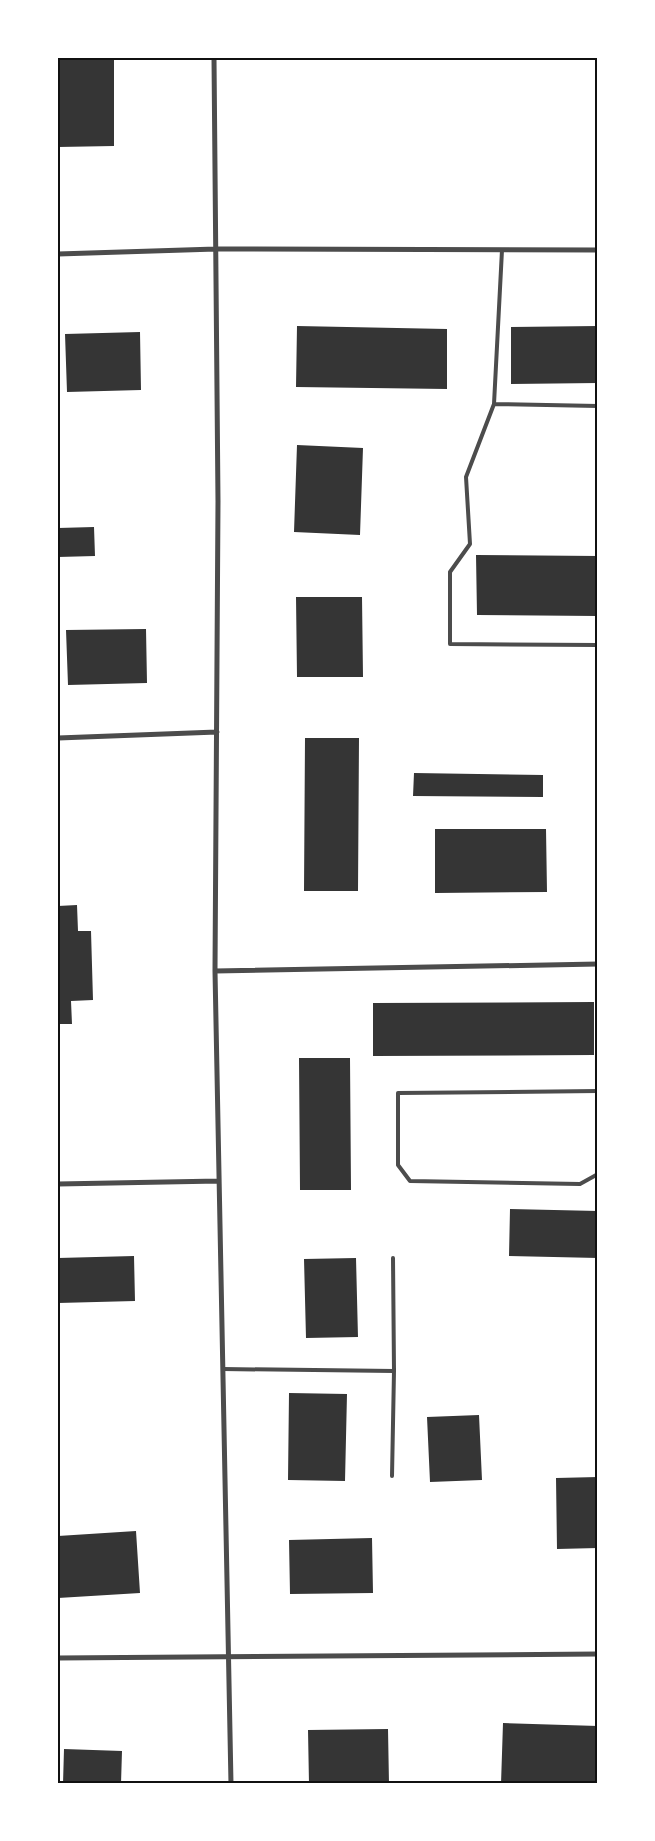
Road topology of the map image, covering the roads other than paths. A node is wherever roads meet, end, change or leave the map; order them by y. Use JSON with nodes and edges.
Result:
{"nodes":[{"id":1,"x":214,"y":58,"type":"edge"},
{"id":2,"x":216,"y":249,"type":"junction"},
{"id":3,"x":502,"y":250,"type":"junction"},
{"id":4,"x":598,"y":250,"type":"edge"},
{"id":5,"x":58,"y":254,"type":"edge"},
{"id":6,"x":494,"y":404,"type":"junction"},
{"id":7,"x":598,"y":406,"type":"edge"},
{"id":8,"x":598,"y":645,"type":"edge"},
{"id":9,"x":217,"y":732,"type":"junction"},
{"id":10,"x":58,"y":738,"type":"edge"},
{"id":11,"x":598,"y":964,"type":"edge"},
{"id":12,"x":214,"y":972,"type":"junction"},
{"id":13,"x":598,"y":1090,"type":"edge"},
{"id":14,"x":598,"y":1174,"type":"edge"},
{"id":15,"x":219,"y":1181,"type":"junction"},
{"id":16,"x":58,"y":1184,"type":"edge"},
{"id":17,"x":393,"y":1258,"type":"dead end"},
{"id":18,"x":223,"y":1369,"type":"junction"},
{"id":19,"x":394,"y":1371,"type":"junction"},
{"id":20,"x":392,"y":1476,"type":"dead end"},
{"id":21,"x":598,"y":1654,"type":"edge"},
{"id":22,"x":229,"y":1656,"type":"junction"},
{"id":23,"x":58,"y":1658,"type":"edge"},
{"id":24,"x":231,"y":1784,"type":"edge"}],
"edges":[{"from":1,"to":2,"type":"street"},
{"from":2,"to":3,"type":"street"},
{"from":2,"to":5,"type":"street"},
{"from":2,"to":9,"type":"street"},
{"from":3,"to":4,"type":"street"},
{"from":3,"to":6,"type":"lane"},
{"from":6,"to":7,"type":"lane"},
{"from":6,"to":8,"type":"lane"},
{"from":9,"to":10,"type":"street"},
{"from":9,"to":12,"type":"street"},
{"from":11,"to":12,"type":"street"},
{"from":12,"to":15,"type":"street"},
{"from":13,"to":14,"type":"lane"},
{"from":15,"to":16,"type":"street"},
{"from":15,"to":18,"type":"street"},
{"from":17,"to":19,"type":"lane"},
{"from":18,"to":19,"type":"lane"},
{"from":18,"to":22,"type":"street"},
{"from":19,"to":20,"type":"lane"},
{"from":21,"to":22,"type":"street"},
{"from":22,"to":23,"type":"street"},
{"from":22,"to":24,"type":"street"}]}
